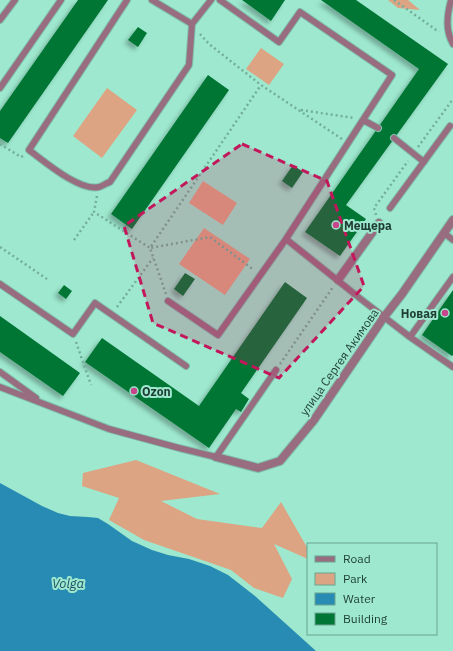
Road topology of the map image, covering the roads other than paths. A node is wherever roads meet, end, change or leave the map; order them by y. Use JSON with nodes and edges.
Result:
{"nodes":[{"id":1,"x":15,"y":0,"type":"edge"},
{"id":2,"x":61,"y":0,"type":"edge"},
{"id":3,"x":127,"y":0,"type":"edge"},
{"id":4,"x":152,"y":0,"type":"edge"},
{"id":5,"x":211,"y":0,"type":"edge"},
{"id":6,"x":220,"y":0,"type":"edge"},
{"id":7,"x":451,"y":0,"type":"edge"},
{"id":8,"x":0,"y":20,"type":"edge"},
{"id":9,"x":192,"y":24,"type":"junction"},
{"id":10,"x":452,"y":43,"type":"edge"},
{"id":11,"x":0,"y":88,"type":"edge"},
{"id":12,"x":364,"y":120,"type":"junction"},
{"id":13,"x":450,"y":126,"type":"dead end"},
{"id":14,"x":378,"y":128,"type":"dead end"},
{"id":15,"x":394,"y":138,"type":"dead end"},
{"id":16,"x":424,"y":162,"type":"junction"},
{"id":17,"x":390,"y":208,"type":"dead end"},
{"id":18,"x":453,"y":220,"type":"edge"},
{"id":19,"x":379,"y":223,"type":"dead end"},
{"id":20,"x":444,"y":233,"type":"junction"},
{"id":21,"x":286,"y":239,"type":"junction"},
{"id":22,"x":453,"y":240,"type":"edge"},
{"id":23,"x":453,"y":277,"type":"edge"},
{"id":24,"x":338,"y":280,"type":"junction"},
{"id":25,"x":0,"y":284,"type":"edge"},
{"id":26,"x":168,"y":301,"type":"road end"},
{"id":27,"x":384,"y":317,"type":"junction"},
{"id":28,"x":410,"y":337,"type":"junction"},
{"id":29,"x":186,"y":366,"type":"dead end"},
{"id":30,"x":453,"y":367,"type":"edge"},
{"id":31,"x":276,"y":370,"type":"road end"},
{"id":32,"x":0,"y":372,"type":"edge"},
{"id":33,"x":0,"y":387,"type":"edge"},
{"id":34,"x":44,"y":404,"type":"junction"},
{"id":35,"x":216,"y":457,"type":"junction"}],
"edges":[{"from":1,"to":8,"type":"lane"},
{"from":2,"to":11,"type":"lane"},
{"from":3,"to":9,"type":"lane"},
{"from":4,"to":9,"type":"lane"},
{"from":5,"to":9,"type":"lane"},
{"from":6,"to":12,"type":"lane"},
{"from":7,"to":10,"type":"lane"},
{"from":12,"to":14,"type":"lane"},
{"from":12,"to":21,"type":"lane"},
{"from":13,"to":16,"type":"lane"},
{"from":15,"to":16,"type":"lane"},
{"from":16,"to":17,"type":"lane"},
{"from":18,"to":20,"type":"street","name":"улица Сергея Акимова"},
{"from":19,"to":24,"type":"street"},
{"from":20,"to":22,"type":"lane"},
{"from":20,"to":27,"type":"street","name":"улица Сергея Акимова"},
{"from":21,"to":24,"type":"lane"},
{"from":21,"to":26,"type":"lane"},
{"from":23,"to":28,"type":"lane"},
{"from":24,"to":27,"type":"lane"},
{"from":25,"to":29,"type":"lane"},
{"from":27,"to":28,"type":"lane"},
{"from":27,"to":35,"type":"street","name":"улица Сергея Акимова"},
{"from":28,"to":30,"type":"lane"},
{"from":31,"to":35,"type":"lane"},
{"from":32,"to":34,"type":"lane"},
{"from":33,"to":34,"type":"lane"},
{"from":34,"to":35,"type":"lane"}]}
